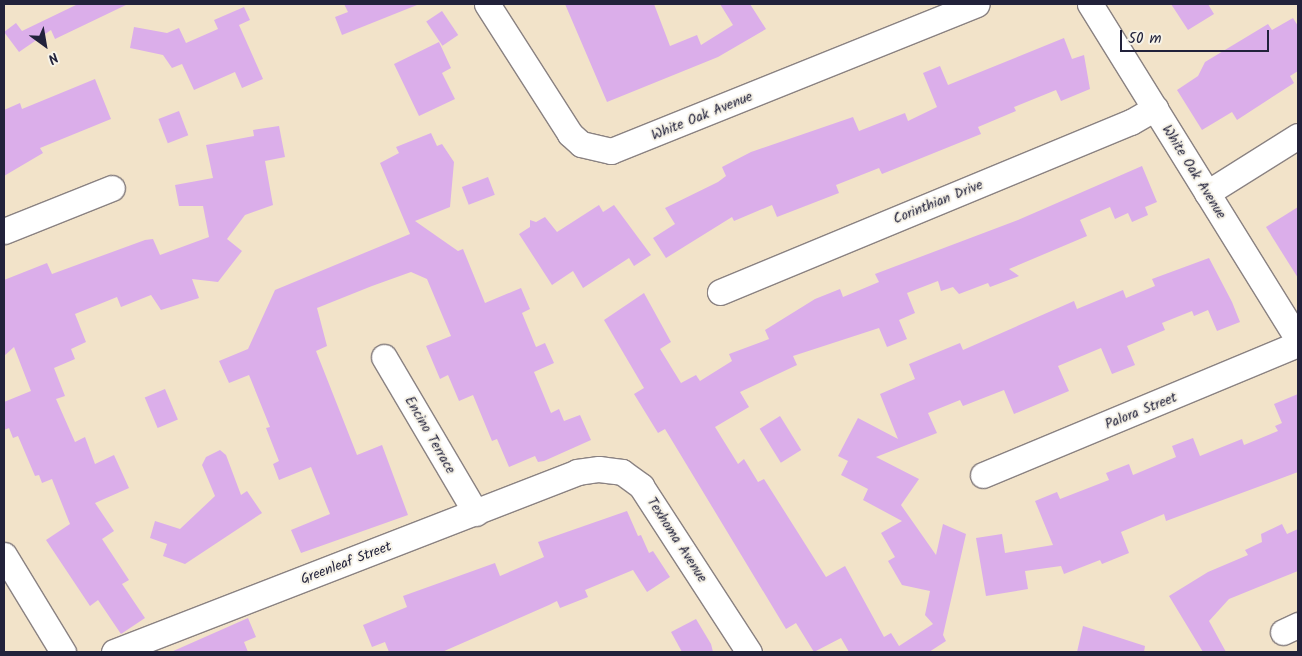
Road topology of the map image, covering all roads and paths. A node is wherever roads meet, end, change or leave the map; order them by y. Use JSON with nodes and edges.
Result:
{"nodes":[{"id":1,"x":488,"y":4,"type":"edge"},
{"id":2,"x":977,"y":4,"type":"edge"},
{"id":3,"x":1090,"y":4,"type":"edge"},
{"id":4,"x":1155,"y":108,"type":"junction"},
{"id":5,"x":1298,"y":136,"type":"edge"},
{"id":6,"x":112,"y":188,"type":"dead end"},
{"id":7,"x":1207,"y":193,"type":"junction"},
{"id":8,"x":4,"y":231,"type":"edge"},
{"id":9,"x":720,"y":292,"type":"dead end"},
{"id":10,"x":1298,"y":342,"type":"edge"},
{"id":11,"x":384,"y":357,"type":"dead end"},
{"id":12,"x":577,"y":472,"type":"joint"},
{"id":13,"x":983,"y":475,"type":"dead end"},
{"id":14,"x":476,"y":514,"type":"junction"},
{"id":15,"x":4,"y":554,"type":"edge"},
{"id":16,"x":63,"y":652,"type":"edge"},
{"id":17,"x":114,"y":652,"type":"edge"},
{"id":18,"x":749,"y":652,"type":"edge"}],
"edges":[{"from":1,"to":2,"type":"street","name":"White Oak Avenue"},
{"from":3,"to":4,"type":"street","name":"White Oak Avenue"},
{"from":4,"to":7,"type":"street","name":"White Oak Avenue"},
{"from":4,"to":9,"type":"street","name":"Corinthian Drive"},
{"from":5,"to":7,"type":"street"},
{"from":6,"to":8,"type":"street"},
{"from":7,"to":10,"type":"street","name":"White Oak Avenue"},
{"from":10,"to":13,"type":"street","name":"Palora Street"},
{"from":11,"to":14,"type":"street","name":"Encino Terrace"},
{"from":12,"to":14,"type":"street","name":"Greenleaf Street"},
{"from":12,"to":18,"type":"street","name":"Texhoma Avenue"},
{"from":14,"to":17,"type":"street","name":"Greenleaf Street"},
{"from":15,"to":16,"type":"street"}]}
